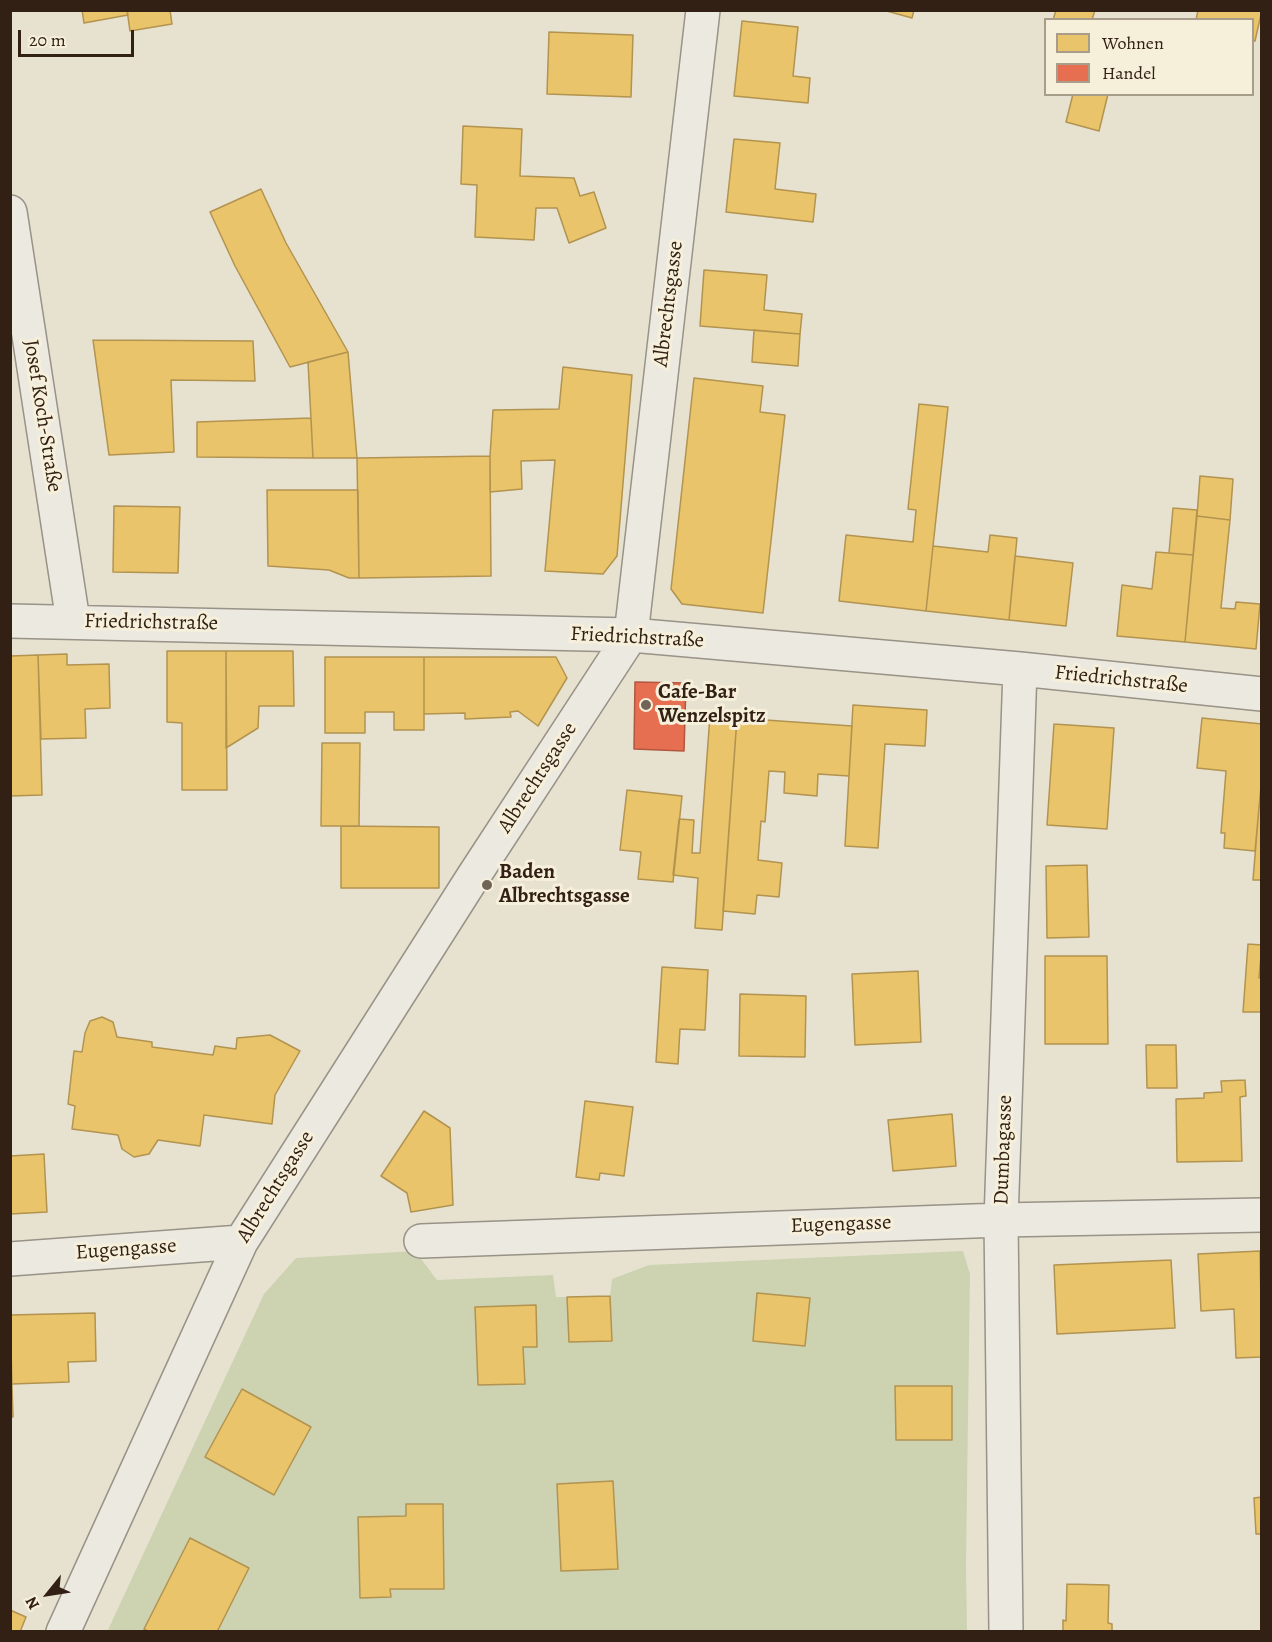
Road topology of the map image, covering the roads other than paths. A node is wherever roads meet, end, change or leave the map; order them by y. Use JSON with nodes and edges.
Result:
{"nodes":[{"id":1,"x":703,"y":10,"type":"edge"},
{"id":2,"x":10,"y":212,"type":"edge"},
{"id":3,"x":10,"y":621,"type":"edge"},
{"id":4,"x":73,"y":621,"type":"junction"},
{"id":5,"x":631,"y":635,"type":"junction"},
{"id":6,"x":1020,"y":669,"type":"junction"},
{"id":7,"x":1262,"y":694,"type":"edge"},
{"id":8,"x":1262,"y":1215,"type":"edge"},
{"id":9,"x":1001,"y":1220,"type":"junction"},
{"id":10,"x":421,"y":1241,"type":"dead end"},
{"id":11,"x":241,"y":1242,"type":"junction"},
{"id":12,"x":10,"y":1259,"type":"edge"},
{"id":13,"x":63,"y":1632,"type":"edge"},
{"id":14,"x":1006,"y":1632,"type":"edge"}],
"edges":[{"from":1,"to":5,"type":"street","name":"Albrechtsgasse"},
{"from":2,"to":4,"type":"street","name":"Josef Koch-Straße"},
{"from":3,"to":4,"type":"street","name":"Friedrichstraße"},
{"from":4,"to":5,"type":"street","name":"Friedrichstraße"},
{"from":5,"to":6,"type":"street","name":"Friedrichstraße"},
{"from":5,"to":11,"type":"street","name":"Albrechtsgasse"},
{"from":6,"to":7,"type":"street","name":"Friedrichstraße"},
{"from":6,"to":9,"type":"street","name":"Dumbagasse"},
{"from":8,"to":9,"type":"street","name":"Eugengasse"},
{"from":9,"to":10,"type":"street","name":"Eugengasse"},
{"from":9,"to":14,"type":"street","name":"Dumbagasse"},
{"from":11,"to":12,"type":"street","name":"Eugengasse"},
{"from":11,"to":13,"type":"street","name":"Albrechtsgasse"}]}
